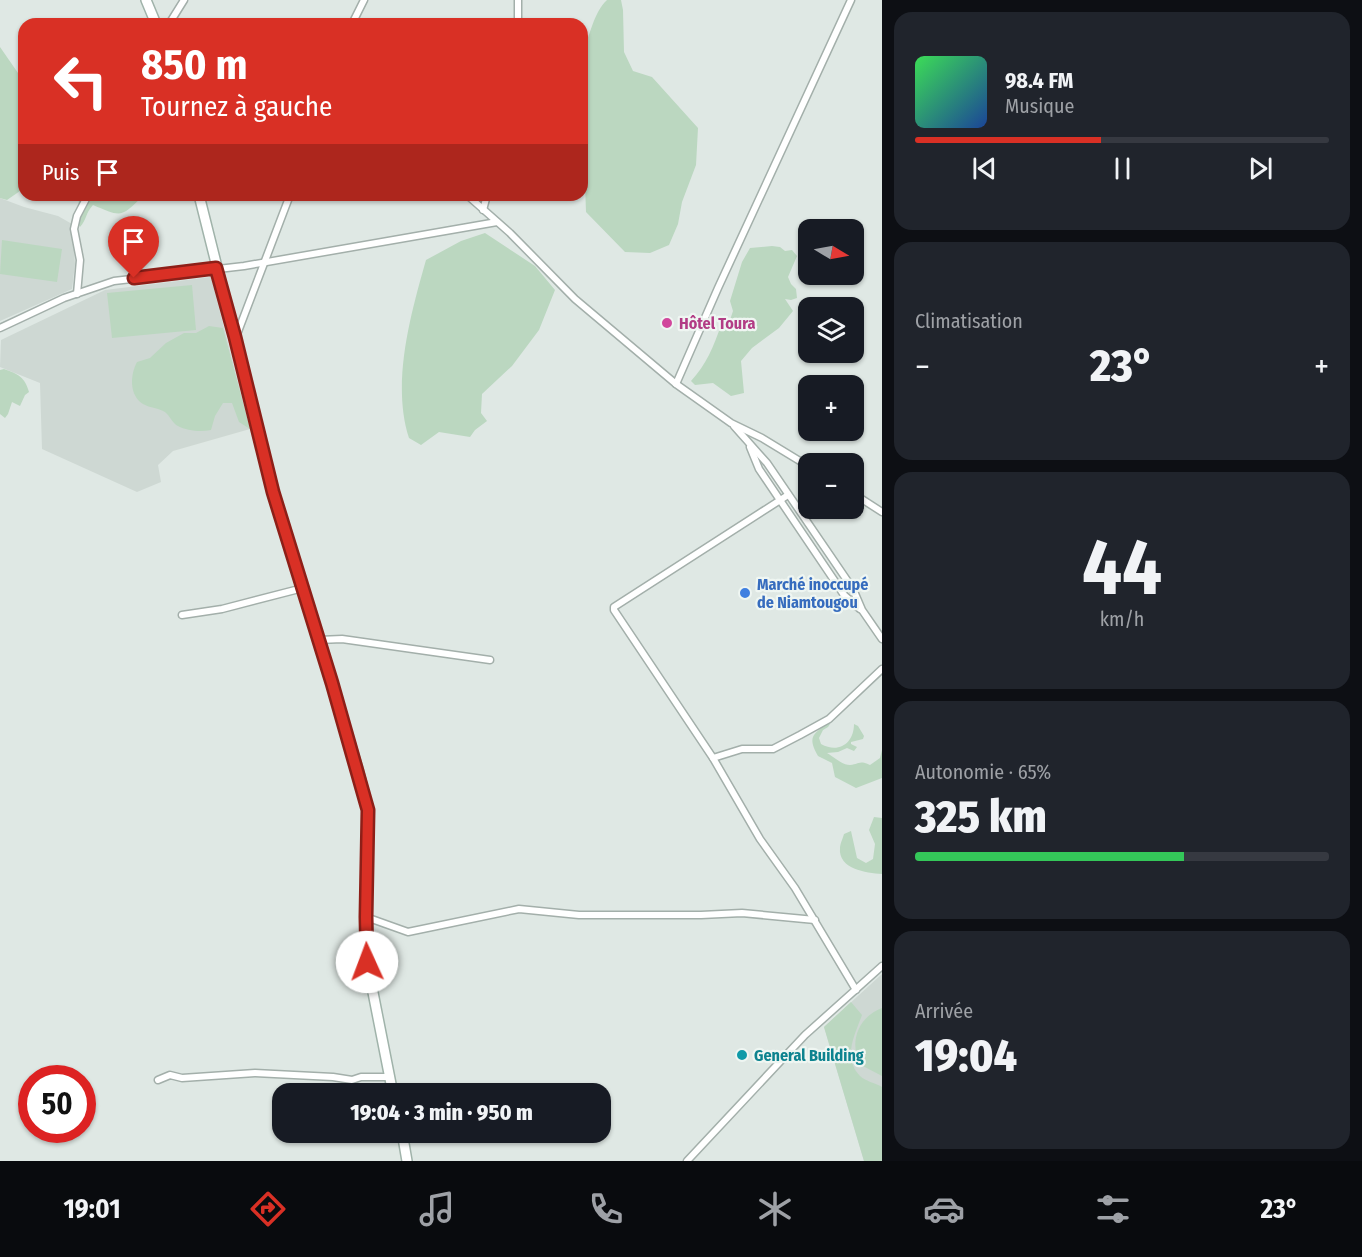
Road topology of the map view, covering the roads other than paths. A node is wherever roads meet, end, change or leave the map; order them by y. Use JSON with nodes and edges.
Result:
{"nodes":[{"id":1,"x":146,"y":0,"type":"edge"},
{"id":2,"x":184,"y":0,"type":"edge"},
{"id":3,"x":364,"y":0,"type":"edge"},
{"id":4,"x":518,"y":0,"type":"edge"},
{"id":5,"x":851,"y":0,"type":"edge"},
{"id":6,"x":154,"y":18,"type":"edge"},
{"id":7,"x":173,"y":18,"type":"edge"},
{"id":8,"x":355,"y":18,"type":"edge"},
{"id":9,"x":518,"y":18,"type":"edge"},
{"id":10,"x":85,"y":201,"type":"edge"},
{"id":11,"x":200,"y":201,"type":"edge"},
{"id":12,"x":288,"y":201,"type":"edge"},
{"id":13,"x":473,"y":201,"type":"edge"},
{"id":14,"x":485,"y":201,"type":"edge"},
{"id":15,"x":483,"y":210,"type":"junction"},
{"id":16,"x":497,"y":222,"type":"junction"},
{"id":17,"x":266,"y":261,"type":"junction"},
{"id":18,"x":216,"y":268,"type":"junction"},
{"id":19,"x":77,"y":294,"type":"junction"},
{"id":20,"x":0,"y":328,"type":"edge"},
{"id":21,"x":235,"y":337,"type":"junction"},
{"id":22,"x":676,"y":384,"type":"junction"},
{"id":23,"x":731,"y":423,"type":"junction"},
{"id":24,"x":748,"y":444,"type":"junction"},
{"id":25,"x":798,"y":460,"type":"edge"},
{"id":26,"x":788,"y":495,"type":"junction"},
{"id":27,"x":780,"y":500,"type":"junction"},
{"id":28,"x":864,"y":500,"type":"edge"},
{"id":29,"x":882,"y":512,"type":"edge"},
{"id":30,"x":820,"y":543,"type":"junction"},
{"id":31,"x":813,"y":548,"type":"junction"},
{"id":32,"x":845,"y":578,"type":"junction"},
{"id":33,"x":836,"y":583,"type":"junction"},
{"id":34,"x":303,"y":588,"type":"junction"},
{"id":35,"x":862,"y":610,"type":"junction"},
{"id":36,"x":182,"y":615,"type":"dead end"},
{"id":37,"x":882,"y":639,"type":"edge"},
{"id":38,"x":319,"y":640,"type":"junction"},
{"id":39,"x":490,"y":660,"type":"dead end"},
{"id":40,"x":882,"y":669,"type":"edge"},
{"id":41,"x":713,"y":758,"type":"junction"},
{"id":42,"x":366,"y":917,"type":"junction"},
{"id":43,"x":815,"y":920,"type":"junction"},
{"id":44,"x":882,"y":966,"type":"edge"},
{"id":45,"x":856,"y":990,"type":"junction"},
{"id":46,"x":390,"y":1077,"type":"junction"},
{"id":47,"x":158,"y":1080,"type":"dead end"},
{"id":48,"x":391,"y":1083,"type":"edge"},
{"id":49,"x":404,"y":1143,"type":"edge"},
{"id":50,"x":407,"y":1161,"type":"edge"},
{"id":51,"x":687,"y":1161,"type":"edge"}],
"edges":[{"from":1,"to":6,"type":"main road"},
{"from":2,"to":7,"type":"street"},
{"from":3,"to":8,"type":"street"},
{"from":4,"to":9,"type":"street"},
{"from":5,"to":22,"type":"street"},
{"from":10,"to":19,"type":"street"},
{"from":11,"to":18,"type":"main road"},
{"from":12,"to":17,"type":"street"},
{"from":13,"to":15,"type":"street"},
{"from":14,"to":15,"type":"street"},
{"from":15,"to":16,"type":"street"},
{"from":16,"to":17,"type":"street"},
{"from":16,"to":22,"type":"street"},
{"from":17,"to":18,"type":"street"},
{"from":17,"to":21,"type":"street"},
{"from":18,"to":19,"type":"street"},
{"from":18,"to":21,"type":"main road"},
{"from":19,"to":20,"type":"street"},
{"from":21,"to":34,"type":"main road"},
{"from":22,"to":23,"type":"street"},
{"from":23,"to":24,"type":"street"},
{"from":23,"to":25,"type":"street"},
{"from":24,"to":26,"type":"street"},
{"from":24,"to":27,"type":"street"},
{"from":26,"to":27,"type":"street"},
{"from":26,"to":30,"type":"street"},
{"from":27,"to":31,"type":"street"},
{"from":27,"to":41,"type":"street"},
{"from":28,"to":29,"type":"street"},
{"from":30,"to":31,"type":"street"},
{"from":30,"to":32,"type":"street"},
{"from":31,"to":33,"type":"street"},
{"from":32,"to":33,"type":"street"},
{"from":32,"to":35,"type":"street"},
{"from":33,"to":35,"type":"street"},
{"from":34,"to":36,"type":"street"},
{"from":34,"to":38,"type":"main road"},
{"from":35,"to":37,"type":"street"},
{"from":38,"to":39,"type":"street"},
{"from":38,"to":42,"type":"main road"},
{"from":40,"to":41,"type":"street"},
{"from":41,"to":43,"type":"street"},
{"from":42,"to":43,"type":"street"},
{"from":42,"to":46,"type":"main road"},
{"from":43,"to":45,"type":"street"},
{"from":44,"to":45,"type":"street"},
{"from":45,"to":51,"type":"street"},
{"from":46,"to":47,"type":"street"},
{"from":46,"to":48,"type":"main road"},
{"from":49,"to":50,"type":"main road"}]}
